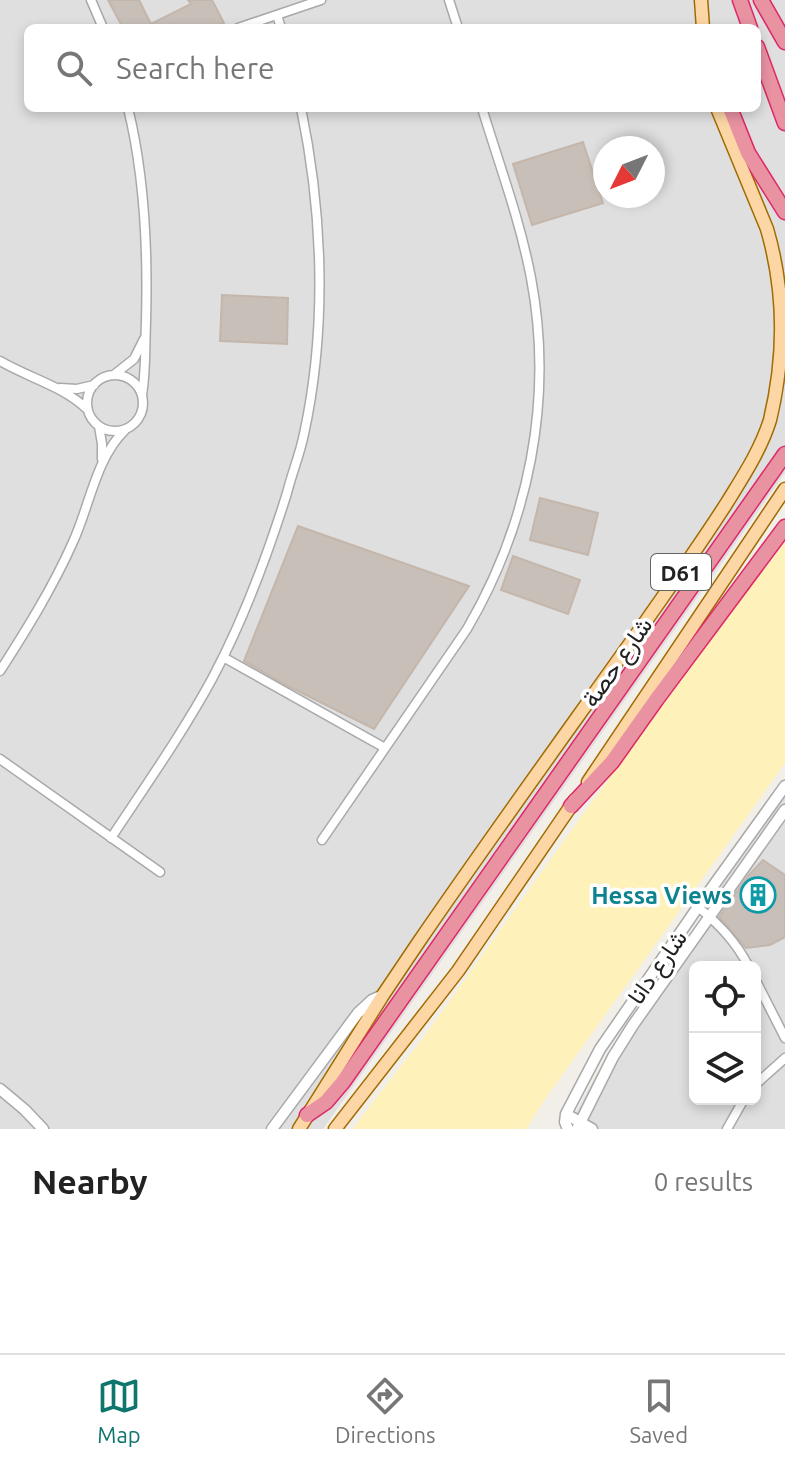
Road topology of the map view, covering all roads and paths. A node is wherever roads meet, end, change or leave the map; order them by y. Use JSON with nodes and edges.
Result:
{"nodes":[{"id":1,"x":91,"y":0,"type":"edge"},
{"id":2,"x":321,"y":0,"type":"edge"},
{"id":3,"x":449,"y":0,"type":"edge"},
{"id":4,"x":701,"y":0,"type":"edge"},
{"id":5,"x":740,"y":0,"type":"edge"},
{"id":6,"x":761,"y":0,"type":"edge"},
{"id":7,"x":277,"y":15,"type":"junction"},
{"id":8,"x":101,"y":24,"type":"edge"},
{"id":9,"x":250,"y":24,"type":"edge"},
{"id":10,"x":280,"y":24,"type":"edge"},
{"id":11,"x":457,"y":24,"type":"edge"},
{"id":12,"x":703,"y":24,"type":"edge"},
{"id":13,"x":749,"y":24,"type":"edge"},
{"id":14,"x":785,"y":42,"type":"edge"},
{"id":15,"x":761,"y":58,"type":"edge"},
{"id":16,"x":129,"y":112,"type":"edge"},
{"id":17,"x":302,"y":112,"type":"edge"},
{"id":18,"x":483,"y":112,"type":"edge"},
{"id":19,"x":719,"y":112,"type":"edge"},
{"id":20,"x":732,"y":112,"type":"edge"},
{"id":21,"x":785,"y":123,"type":"edge"},
{"id":22,"x":785,"y":212,"type":"edge"},
{"id":23,"x":146,"y":327,"type":"junction"},
{"id":24,"x":784,"y":330,"type":"edge"},
{"id":25,"x":0,"y":361,"type":"edge"},
{"id":26,"x":113,"y":375,"type":"junction"},
{"id":27,"x":95,"y":384,"type":"junction"},
{"id":28,"x":52,"y":387,"type":"junction"},
{"id":29,"x":142,"y":395,"type":"junction"},
{"id":30,"x":88,"y":409,"type":"junction"},
{"id":31,"x":99,"y":426,"type":"junction"},
{"id":32,"x":125,"y":430,"type":"junction"},
{"id":33,"x":785,"y":454,"type":"edge"},
{"id":34,"x":101,"y":464,"type":"junction"},
{"id":35,"x":785,"y":489,"type":"edge"},
{"id":36,"x":785,"y":527,"type":"edge"},
{"id":37,"x":223,"y":657,"type":"junction"},
{"id":38,"x":0,"y":671,"type":"edge"},
{"id":39,"x":385,"y":748,"type":"junction"},
{"id":40,"x":0,"y":759,"type":"edge"},
{"id":41,"x":785,"y":786,"type":"edge"},
{"id":42,"x":571,"y":806,"type":"junction"},
{"id":43,"x":785,"y":810,"type":"edge"},
{"id":44,"x":111,"y":838,"type":"junction"},
{"id":45,"x":322,"y":840,"type":"dead end"},
{"id":46,"x":160,"y":872,"type":"dead end"},
{"id":47,"x":698,"y":907,"type":"junction"},
{"id":48,"x":709,"y":916,"type":"junction"},
{"id":49,"x":746,"y":961,"type":"edge"},
{"id":50,"x":761,"y":991,"type":"edge"},
{"id":51,"x":383,"y":995,"type":"junction"},
{"id":52,"x":785,"y":1038,"type":"edge"},
{"id":53,"x":785,"y":1058,"type":"edge"},
{"id":54,"x":761,"y":1080,"type":"edge"},
{"id":55,"x":0,"y":1089,"type":"edge"},
{"id":56,"x":741,"y":1105,"type":"edge"},
{"id":57,"x":566,"y":1114,"type":"junction"},
{"id":58,"x":307,"y":1115,"type":"junction"},
{"id":59,"x":578,"y":1126,"type":"edge"},
{"id":60,"x":43,"y":1129,"type":"edge"},
{"id":61,"x":272,"y":1129,"type":"edge"},
{"id":62,"x":299,"y":1129,"type":"edge"},
{"id":63,"x":335,"y":1129,"type":"edge"},
{"id":64,"x":568,"y":1129,"type":"edge"},
{"id":65,"x":592,"y":1129,"type":"edge"},
{"id":66,"x":727,"y":1129,"type":"edge"}],
"edges":[{"from":1,"to":8,"type":"street"},
{"from":2,"to":7,"type":"street"},
{"from":3,"to":11,"type":"street"},
{"from":4,"to":12,"type":"main road"},
{"from":5,"to":13,"type":"highway"},
{"from":6,"to":14,"type":"highway"},
{"from":7,"to":9,"type":"street"},
{"from":7,"to":10,"type":"street"},
{"from":15,"to":21,"type":"highway"},
{"from":16,"to":23,"type":"street"},
{"from":17,"to":37,"type":"street"},
{"from":18,"to":39,"type":"street"},
{"from":19,"to":24,"type":"main road","name":"شارع حصة","number":"D61"},
{"from":20,"to":22,"type":"highway"},
{"from":23,"to":26,"type":"street"},
{"from":23,"to":29,"type":"street"},
{"from":24,"to":51,"type":"main road","name":"شارع حصة","number":"D61"},
{"from":25,"to":28,"type":"street"},
{"from":26,"to":27,"type":"street"},
{"from":26,"to":29,"type":"street"},
{"from":27,"to":28,"type":"street"},
{"from":27,"to":30,"type":"street"},
{"from":28,"to":30,"type":"street"},
{"from":29,"to":32,"type":"street"},
{"from":30,"to":31,"type":"street"},
{"from":31,"to":32,"type":"street"},
{"from":31,"to":34,"type":"street"},
{"from":32,"to":34,"type":"street"},
{"from":33,"to":58,"type":"highway"},
{"from":34,"to":38,"type":"street"},
{"from":35,"to":42,"type":"main road","name":"شارع حصة","number":"D61"},
{"from":36,"to":42,"type":"highway"},
{"from":37,"to":39,"type":"street"},
{"from":37,"to":44,"type":"street"},
{"from":39,"to":45,"type":"street"},
{"from":40,"to":44,"type":"street"},
{"from":41,"to":47,"type":"street","name":"شارع دانا"},
{"from":42,"to":63,"type":"main road","name":"شارع حصة","number":"D61"},
{"from":43,"to":48,"type":"street","name":"شارع دانا"},
{"from":44,"to":46,"type":"street"},
{"from":47,"to":48,"type":"street"},
{"from":47,"to":57,"type":"street","name":"شارع دانا"},
{"from":48,"to":49,"type":"street"},
{"from":48,"to":59,"type":"street","name":"شارع دانا"},
{"from":50,"to":52,"type":"street"},
{"from":51,"to":58,"type":"main road","name":"شارع حصة","number":"D61"},
{"from":51,"to":61,"type":"street"},
{"from":53,"to":54,"type":"street"},
{"from":55,"to":60,"type":"street"},
{"from":56,"to":66,"type":"street"},
{"from":57,"to":59,"type":"street"},
{"from":57,"to":64,"type":"street"},
{"from":58,"to":62,"type":"main road","name":"شارع حصة","number":"D61"},
{"from":59,"to":65,"type":"street"}]}
